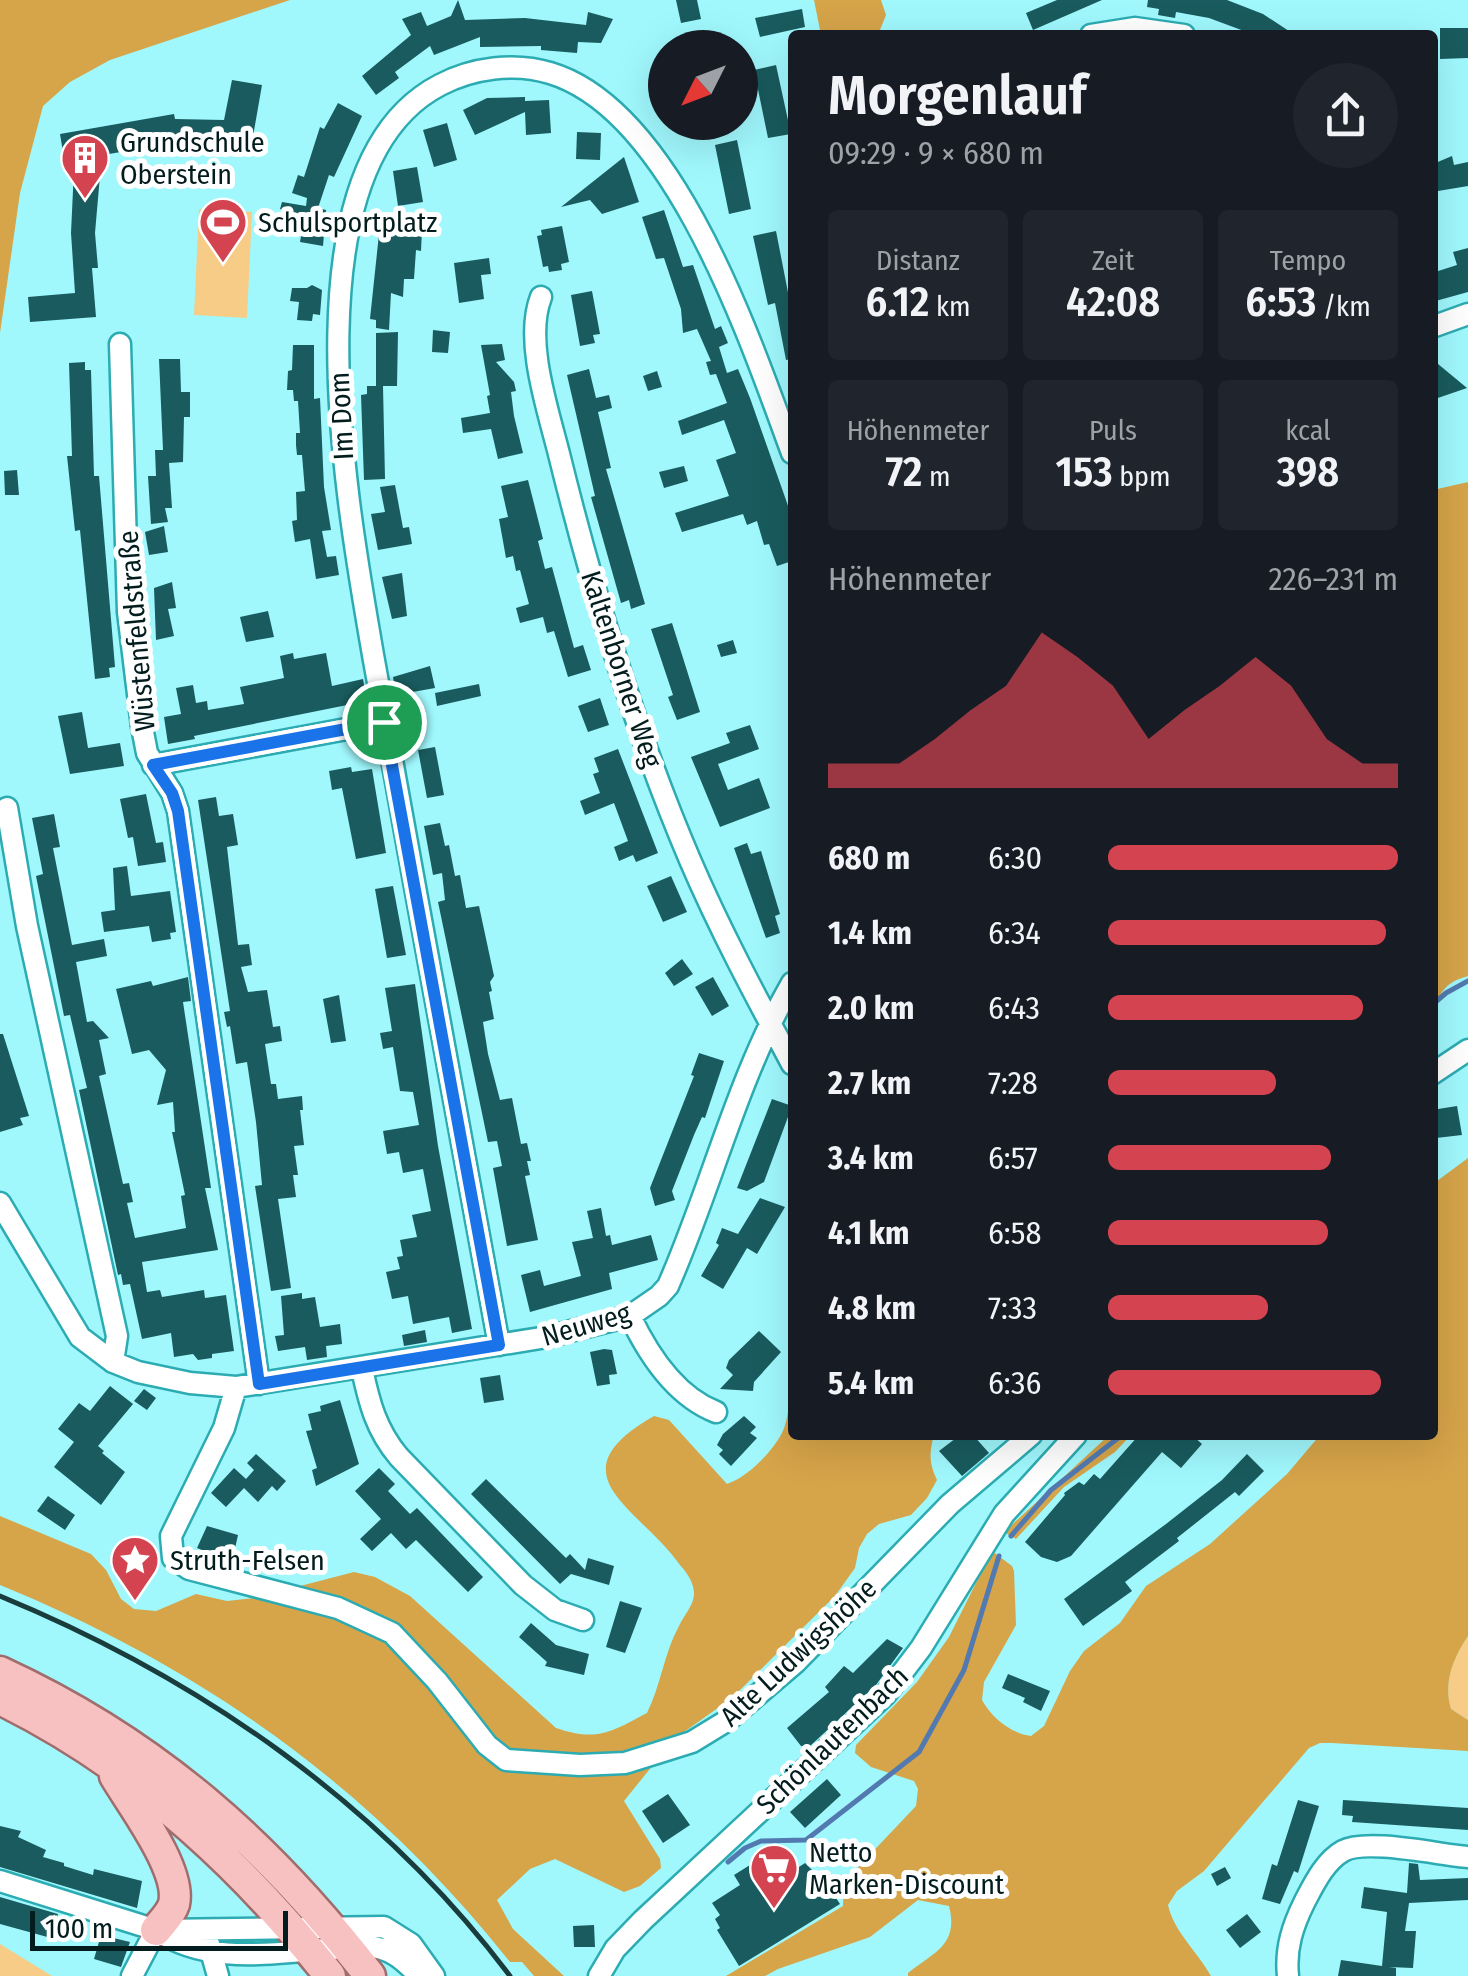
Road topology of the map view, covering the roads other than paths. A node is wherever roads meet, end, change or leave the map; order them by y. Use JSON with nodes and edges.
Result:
{"nodes":[{"id":1,"x":1122,"y":30,"type":"edge"},
{"id":2,"x":1148,"y":30,"type":"edge"},
{"id":3,"x":540,"y":297,"type":"dead end"},
{"id":4,"x":1468,"y":314,"type":"edge"},
{"id":5,"x":1438,"y":324,"type":"edge"},
{"id":6,"x":120,"y":344,"type":"dead end"},
{"id":7,"x":788,"y":443,"type":"edge"},
{"id":8,"x":384,"y":722,"type":"junction"},
{"id":9,"x":153,"y":765,"type":"junction"},
{"id":10,"x":7,"y":808,"type":"dead end"},
{"id":11,"x":788,"y":990,"type":"edge"},
{"id":12,"x":770,"y":1024,"type":"junction"},
{"id":13,"x":1468,"y":1050,"type":"edge"},
{"id":14,"x":788,"y":1057,"type":"edge"},
{"id":15,"x":1438,"y":1070,"type":"edge"},
{"id":16,"x":0,"y":1203,"type":"edge"},
{"id":17,"x":630,"y":1316,"type":"junction"},
{"id":18,"x":499,"y":1345,"type":"junction"},
{"id":19,"x":114,"y":1362,"type":"junction"},
{"id":20,"x":362,"y":1369,"type":"junction"},
{"id":21,"x":259,"y":1384,"type":"junction"},
{"id":22,"x":236,"y":1387,"type":"junction"},
{"id":23,"x":716,"y":1412,"type":"dead end"},
{"id":24,"x":1025,"y":1440,"type":"edge"},
{"id":25,"x":1071,"y":1440,"type":"edge"},
{"id":26,"x":582,"y":1620,"type":"dead end"},
{"id":27,"x":0,"y":1672,"type":"edge"},
{"id":28,"x":0,"y":1699,"type":"edge"},
{"id":29,"x":105,"y":1760,"type":"junction"},
{"id":30,"x":1468,"y":1856,"type":"edge"},
{"id":31,"x":0,"y":1881,"type":"edge"},
{"id":32,"x":156,"y":1930,"type":"junction"},
{"id":33,"x":192,"y":1931,"type":"junction"},
{"id":34,"x":340,"y":1937,"type":"junction"},
{"id":35,"x":300,"y":1939,"type":"junction"},
{"id":36,"x":214,"y":1953,"type":"junction"},
{"id":37,"x":132,"y":1976,"type":"edge"},
{"id":38,"x":218,"y":1976,"type":"edge"},
{"id":39,"x":330,"y":1976,"type":"edge"},
{"id":40,"x":370,"y":1976,"type":"edge"},
{"id":41,"x":419,"y":1976,"type":"edge"},
{"id":42,"x":434,"y":1976,"type":"edge"},
{"id":43,"x":598,"y":1976,"type":"edge"},
{"id":44,"x":1288,"y":1976,"type":"edge"}],
"edges":[{"from":1,"to":2,"type":"street"},
{"from":3,"to":12,"type":"street","name":"Kaltenborner Weg"},
{"from":4,"to":5,"type":"street"},
{"from":6,"to":9,"type":"street","name":"Wüstenfeldstraße"},
{"from":7,"to":8,"type":"street","name":"Im Dom"},
{"from":8,"to":9,"type":"street"},
{"from":8,"to":18,"type":"street","name":"Im Dom"},
{"from":9,"to":21,"type":"street","name":"Wüstenfeldstraße"},
{"from":10,"to":19,"type":"street"},
{"from":11,"to":12,"type":"street","name":"Neuweg"},
{"from":12,"to":14,"type":"street","name":"Kaltenborner Weg"},
{"from":12,"to":17,"type":"street","name":"Neuweg"},
{"from":13,"to":15,"type":"street"},
{"from":16,"to":19,"type":"street"},
{"from":17,"to":18,"type":"street","name":"Neuweg"},
{"from":17,"to":23,"type":"street"},
{"from":18,"to":20,"type":"street","name":"Neuweg"},
{"from":19,"to":22,"type":"street","name":"Neuweg"},
{"from":20,"to":21,"type":"street","name":"Neuweg"},
{"from":20,"to":26,"type":"street"},
{"from":21,"to":22,"type":"street","name":"Neuweg"},
{"from":22,"to":24,"type":"street","name":"Alte Ludwigshöhe"},
{"from":25,"to":43,"type":"street","name":"Schönlautenbach"},
{"from":27,"to":34,"type":"main road"},
{"from":28,"to":29,"type":"main road"},
{"from":29,"to":32,"type":"main road"},
{"from":29,"to":35,"type":"main road"},
{"from":30,"to":44,"type":"street"},
{"from":31,"to":32,"type":"street"},
{"from":32,"to":33,"type":"street"},
{"from":32,"to":36,"type":"street"},
{"from":32,"to":37,"type":"street"},
{"from":33,"to":35,"type":"street"},
{"from":33,"to":36,"type":"street"},
{"from":34,"to":35,"type":"street"},
{"from":34,"to":40,"type":"main road"},
{"from":34,"to":41,"type":"street"},
{"from":34,"to":42,"type":"street"},
{"from":35,"to":36,"type":"street"},
{"from":35,"to":39,"type":"main road"},
{"from":36,"to":38,"type":"street"}]}
